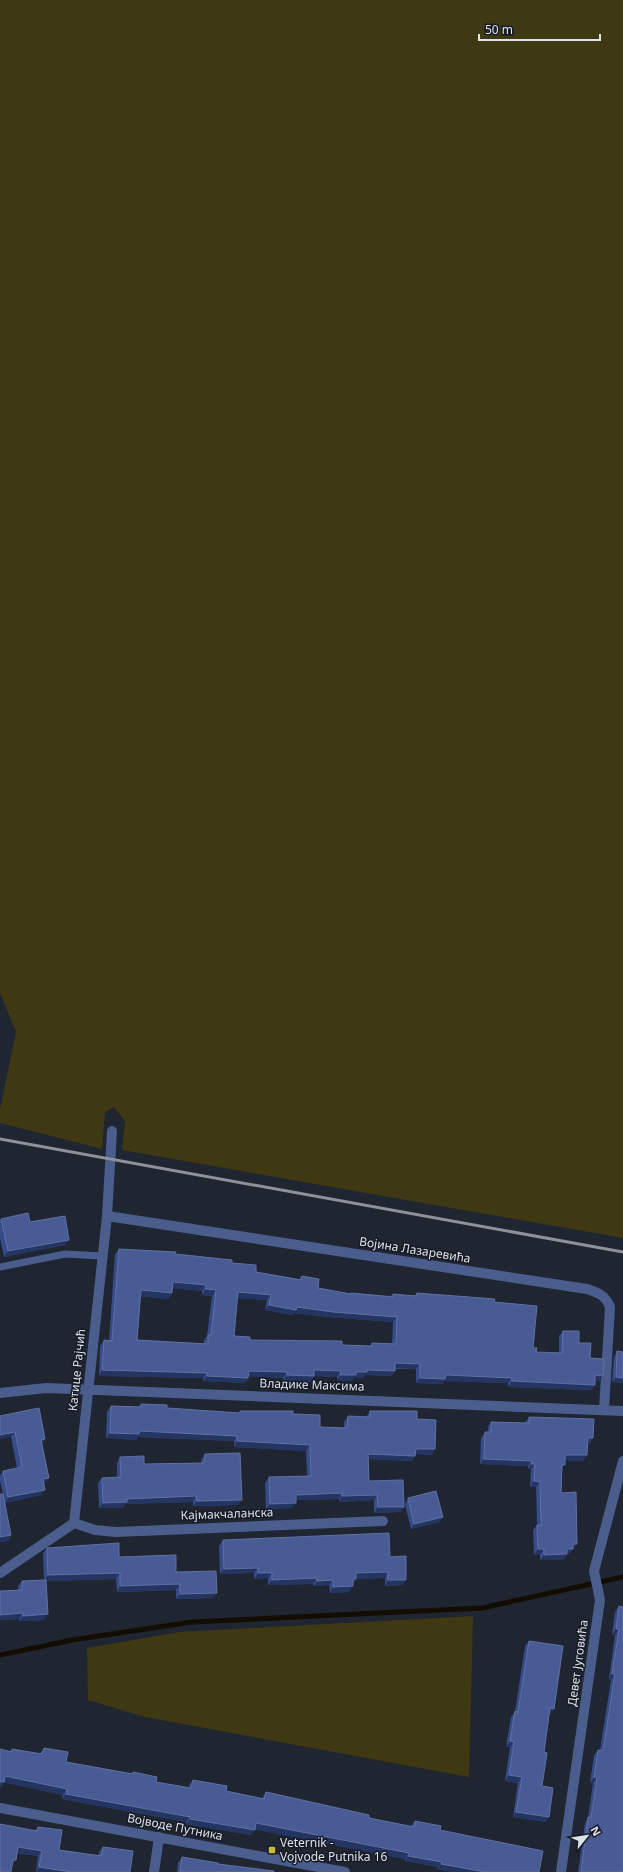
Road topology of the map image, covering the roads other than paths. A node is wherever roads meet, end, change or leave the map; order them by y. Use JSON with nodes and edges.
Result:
{"nodes":[{"id":1,"x":112,"y":1131,"type":"dead end"},
{"id":2,"x":107,"y":1216,"type":"junction"},
{"id":3,"x":103,"y":1256,"type":"junction"},
{"id":4,"x":0,"y":1267,"type":"edge"},
{"id":5,"x":88,"y":1389,"type":"junction"},
{"id":6,"x":0,"y":1393,"type":"edge"},
{"id":7,"x":604,"y":1410,"type":"junction"},
{"id":8,"x":623,"y":1411,"type":"edge"},
{"id":9,"x":623,"y":1461,"type":"edge"},
{"id":10,"x":382,"y":1521,"type":"dead end"},
{"id":11,"x":74,"y":1523,"type":"junction"},
{"id":12,"x":0,"y":1573,"type":"edge"},
{"id":13,"x":0,"y":1808,"type":"edge"},
{"id":14,"x":159,"y":1837,"type":"junction"},
{"id":15,"x":154,"y":1872,"type":"edge"},
{"id":16,"x":345,"y":1872,"type":"edge"},
{"id":17,"x":561,"y":1872,"type":"edge"}],
"edges":[{"from":1,"to":2,"type":"street","name":"Катице Рајчић"},
{"from":2,"to":3,"type":"street","name":"Катице Рајчић"},
{"from":2,"to":7,"type":"street","name":"Војина Лазаревића"},
{"from":3,"to":4,"type":"lane"},
{"from":3,"to":5,"type":"street","name":"Катице Рајчић"},
{"from":5,"to":6,"type":"street","name":"Владике Максима"},
{"from":5,"to":7,"type":"street","name":"Владике Максима"},
{"from":5,"to":11,"type":"street","name":"Катице Рајчић"},
{"from":7,"to":8,"type":"street","name":"Владике Максима"},
{"from":9,"to":17,"type":"street","name":"Девет Југовића"},
{"from":10,"to":11,"type":"street","name":"Кајмакчаланска"},
{"from":11,"to":12,"type":"street"},
{"from":13,"to":14,"type":"street","name":"Војводе Путника"},
{"from":14,"to":15,"type":"street"},
{"from":14,"to":16,"type":"street","name":"Војводе Путника"}]}
